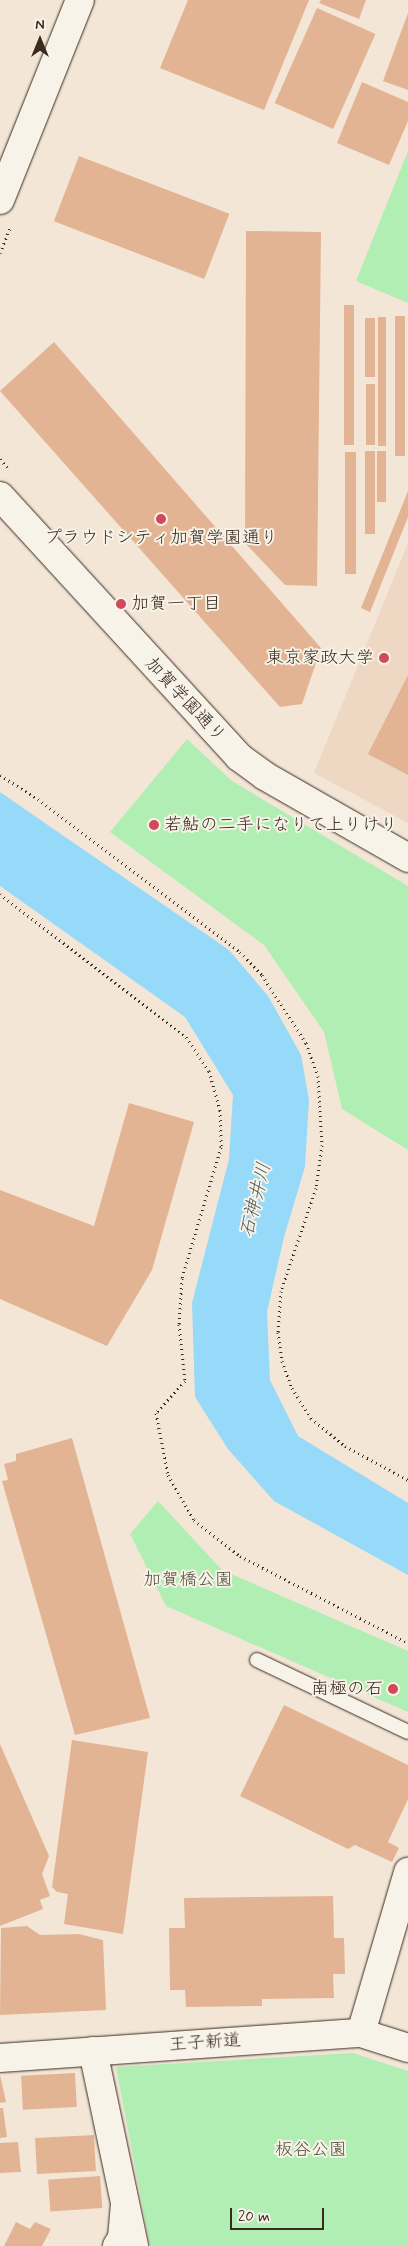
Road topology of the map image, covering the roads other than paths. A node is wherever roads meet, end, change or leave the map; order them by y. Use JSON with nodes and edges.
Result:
{"nodes":[{"id":1,"x":80,"y":0,"type":"edge"},
{"id":2,"x":0,"y":200,"type":"edge"},
{"id":3,"x":0,"y":496,"type":"edge"},
{"id":4,"x":408,"y":858,"type":"edge"},
{"id":5,"x":256,"y":1660,"type":"dead end"},
{"id":6,"x":408,"y":1732,"type":"edge"},
{"id":7,"x":408,"y":1872,"type":"edge"},
{"id":8,"x":362,"y":2032,"type":"junction"},
{"id":9,"x":408,"y":2048,"type":"edge"},
{"id":10,"x":93,"y":2051,"type":"junction"},
{"id":11,"x":0,"y":2058,"type":"edge"},
{"id":12,"x":125,"y":2204,"type":"junction"},
{"id":13,"x":117,"y":2246,"type":"edge"},
{"id":14,"x":134,"y":2246,"type":"edge"}],
"edges":[{"from":1,"to":2,"type":"street"},
{"from":3,"to":4,"type":"street","name":"加賀学園通り"},
{"from":5,"to":6,"type":"lane"},
{"from":7,"to":8,"type":"street"},
{"from":8,"to":9,"type":"street","name":"王子新道"},
{"from":8,"to":10,"type":"street","name":"王子新道"},
{"from":10,"to":11,"type":"street","name":"王子新道"},
{"from":10,"to":12,"type":"street"},
{"from":12,"to":13,"type":"street"},
{"from":12,"to":14,"type":"street"}]}
